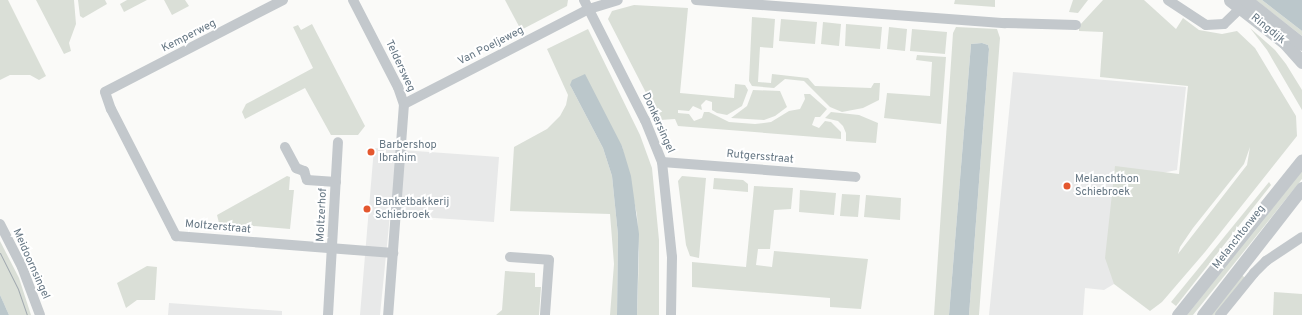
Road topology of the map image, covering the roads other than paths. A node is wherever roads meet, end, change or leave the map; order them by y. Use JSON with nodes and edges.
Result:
{"nodes":[{"id":1,"x":283,"y":0,"type":"edge"},
{"id":2,"x":353,"y":0,"type":"edge"},
{"id":3,"x":618,"y":0,"type":"edge"},
{"id":4,"x":696,"y":0,"type":"edge"},
{"id":5,"x":1168,"y":0,"type":"edge"},
{"id":6,"x":1230,"y":0,"type":"edge"},
{"id":7,"x":1245,"y":3,"type":"edge"},
{"id":8,"x":586,"y":4,"type":"edge"},
{"id":9,"x":1076,"y":25,"type":"dead end"},
{"id":10,"x":1302,"y":44,"type":"edge"},
{"id":11,"x":1302,"y":62,"type":"edge"},
{"id":12,"x":106,"y":92,"type":"joint"},
{"id":13,"x":404,"y":104,"type":"junction"},
{"id":14,"x":338,"y":142,"type":"dead end"},
{"id":15,"x":285,"y":147,"type":"dead end"},
{"id":16,"x":1302,"y":160,"type":"edge"},
{"id":17,"x":662,"y":162,"type":"junction"},
{"id":18,"x":855,"y":177,"type":"dead end"},
{"id":19,"x":336,"y":182,"type":"junction"},
{"id":20,"x":1302,"y":188,"type":"edge"},
{"id":21,"x":0,"y":224,"type":"edge"},
{"id":22,"x":1302,"y":237,"type":"edge"},
{"id":23,"x":332,"y":248,"type":"junction"},
{"id":24,"x":393,"y":253,"type":"junction"},
{"id":25,"x":510,"y":257,"type":"dead end"},
{"id":26,"x":40,"y":315,"type":"edge"},
{"id":27,"x":328,"y":315,"type":"edge"},
{"id":28,"x":388,"y":315,"type":"edge"},
{"id":29,"x":545,"y":315,"type":"edge"},
{"id":30,"x":671,"y":315,"type":"edge"},
{"id":31,"x":1178,"y":315,"type":"edge"},
{"id":32,"x":1203,"y":315,"type":"edge"},
{"id":33,"x":1220,"y":315,"type":"edge"}],
"edges":[{"from":1,"to":12,"type":"street","name":"Kemperweg"},
{"from":2,"to":13,"type":"street","name":"Teldersweg"},
{"from":3,"to":8,"type":"street","name":"Van Poeljeweg"},
{"from":4,"to":9,"type":"street"},
{"from":5,"to":7,"type":"street"},
{"from":6,"to":7,"type":"street","name":"Ringdijk"},
{"from":7,"to":10,"type":"street","name":"Ringdijk"},
{"from":7,"to":11,"type":"street","name":"Ringdijk"},
{"from":8,"to":13,"type":"street","name":"Van Poeljeweg"},
{"from":8,"to":17,"type":"street","name":"Donkersingel"},
{"from":12,"to":23,"type":"street","name":"Moltzerstraat"},
{"from":13,"to":24,"type":"street","name":"Teldersweg"},
{"from":14,"to":19,"type":"street","name":"Moltzerhof"},
{"from":15,"to":19,"type":"street","name":"Moltzerhof"},
{"from":16,"to":31,"type":"street","name":"Melanchtonweg"},
{"from":17,"to":18,"type":"street","name":"Rutgersstraat"},
{"from":17,"to":30,"type":"street","name":"Donkersingel"},
{"from":19,"to":23,"type":"street","name":"Moltzerhof"},
{"from":20,"to":32,"type":"street","name":"Melanchtonweg"},
{"from":21,"to":26,"type":"street","name":"Meidoornsingel"},
{"from":22,"to":33,"type":"street"},
{"from":23,"to":24,"type":"street","name":"Moltzerstraat"},
{"from":23,"to":27,"type":"street","name":"Moltzerhof"},
{"from":24,"to":28,"type":"street","name":"Teldersweg"},
{"from":25,"to":29,"type":"street"}]}
